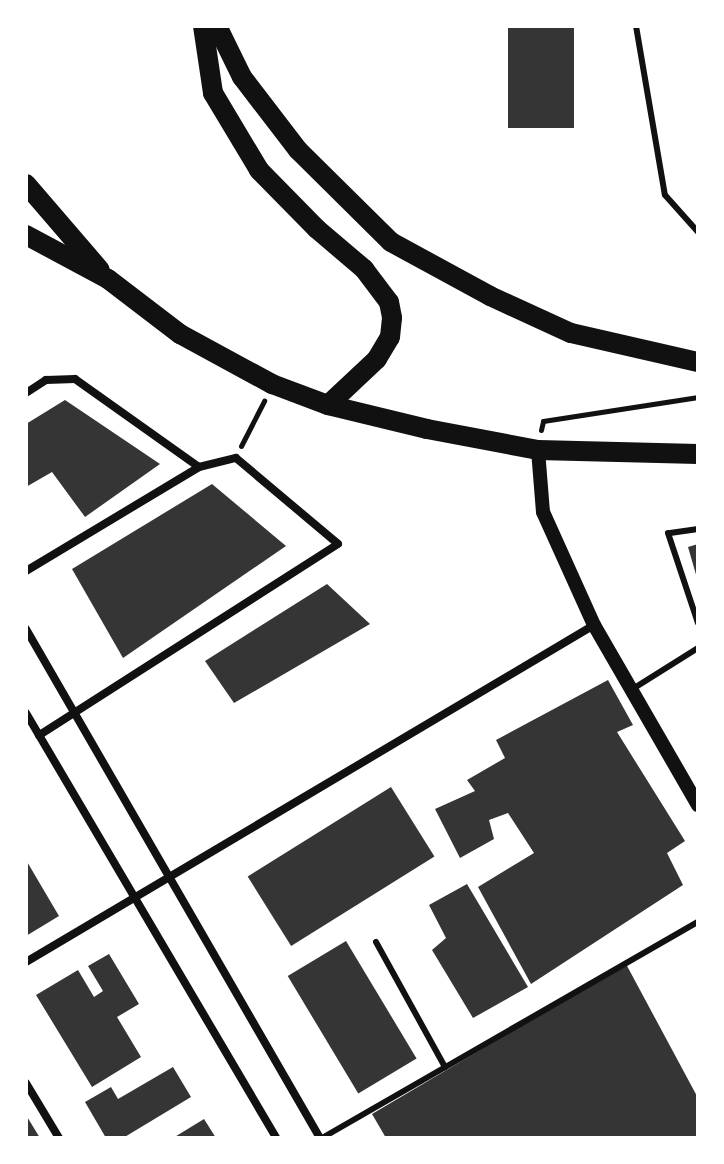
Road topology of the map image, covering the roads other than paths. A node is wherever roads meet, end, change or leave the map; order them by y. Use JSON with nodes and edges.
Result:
{"nodes":[{"id":1,"x":203,"y":26,"type":"edge"},
{"id":2,"x":217,"y":26,"type":"edge"},
{"id":3,"x":636,"y":26,"type":"edge"},
{"id":4,"x":26,"y":184,"type":"edge"},
{"id":5,"x":698,"y":232,"type":"edge"},
{"id":6,"x":26,"y":235,"type":"edge"},
{"id":7,"x":108,"y":279,"type":"junction"},
{"id":8,"x":698,"y":362,"type":"edge"},
{"id":9,"x":26,"y":393,"type":"edge"},
{"id":10,"x":328,"y":405,"type":"junction"},
{"id":11,"x":538,"y":450,"type":"junction"},
{"id":12,"x":698,"y":454,"type":"edge"},
{"id":13,"x":199,"y":467,"type":"junction"},
{"id":14,"x":698,"y":529,"type":"edge"},
{"id":15,"x":26,"y":571,"type":"edge"},
{"id":16,"x":698,"y":623,"type":"edge"},
{"id":17,"x":594,"y":625,"type":"junction"},
{"id":18,"x":26,"y":629,"type":"edge"},
{"id":19,"x":698,"y":648,"type":"edge"},
{"id":20,"x":631,"y":690,"type":"junction"},
{"id":21,"x":74,"y":712,"type":"junction"},
{"id":22,"x":26,"y":713,"type":"edge"},
{"id":23,"x":39,"y":735,"type":"junction"},
{"id":24,"x":692,"y":782,"type":"edge"},
{"id":25,"x":698,"y":805,"type":"edge"},
{"id":26,"x":169,"y":877,"type":"junction"},
{"id":27,"x":134,"y":897,"type":"junction"},
{"id":28,"x":698,"y":922,"type":"edge"},
{"id":29,"x":376,"y":942,"type":"dead end"},
{"id":30,"x":26,"y":962,"type":"edge"},
{"id":31,"x":445,"y":1067,"type":"junction"},
{"id":32,"x":26,"y":1083,"type":"edge"},
{"id":33,"x":59,"y":1138,"type":"edge"},
{"id":34,"x":276,"y":1138,"type":"edge"},
{"id":35,"x":321,"y":1138,"type":"edge"}],
"edges":[{"from":1,"to":10,"type":"main road"},
{"from":2,"to":8,"type":"main road"},
{"from":3,"to":5,"type":"lane"},
{"from":4,"to":7,"type":"main road"},
{"from":6,"to":7,"type":"main road"},
{"from":7,"to":10,"type":"main road"},
{"from":9,"to":13,"type":"street"},
{"from":10,"to":11,"type":"main road"},
{"from":11,"to":12,"type":"main road"},
{"from":11,"to":17,"type":"street"},
{"from":13,"to":15,"type":"street"},
{"from":13,"to":21,"type":"street"},
{"from":14,"to":16,"type":"lane"},
{"from":17,"to":20,"type":"street"},
{"from":17,"to":26,"type":"street"},
{"from":18,"to":21,"type":"street"},
{"from":19,"to":20,"type":"lane"},
{"from":20,"to":24,"type":"street"},
{"from":21,"to":23,"type":"street"},
{"from":21,"to":26,"type":"street"},
{"from":22,"to":23,"type":"street"},
{"from":23,"to":27,"type":"street"},
{"from":24,"to":25,"type":"street"},
{"from":26,"to":27,"type":"street"},
{"from":26,"to":35,"type":"street"},
{"from":27,"to":30,"type":"street"},
{"from":27,"to":34,"type":"street"},
{"from":28,"to":31,"type":"lane"},
{"from":29,"to":31,"type":"lane"},
{"from":31,"to":35,"type":"lane"},
{"from":32,"to":33,"type":"street"}]}
